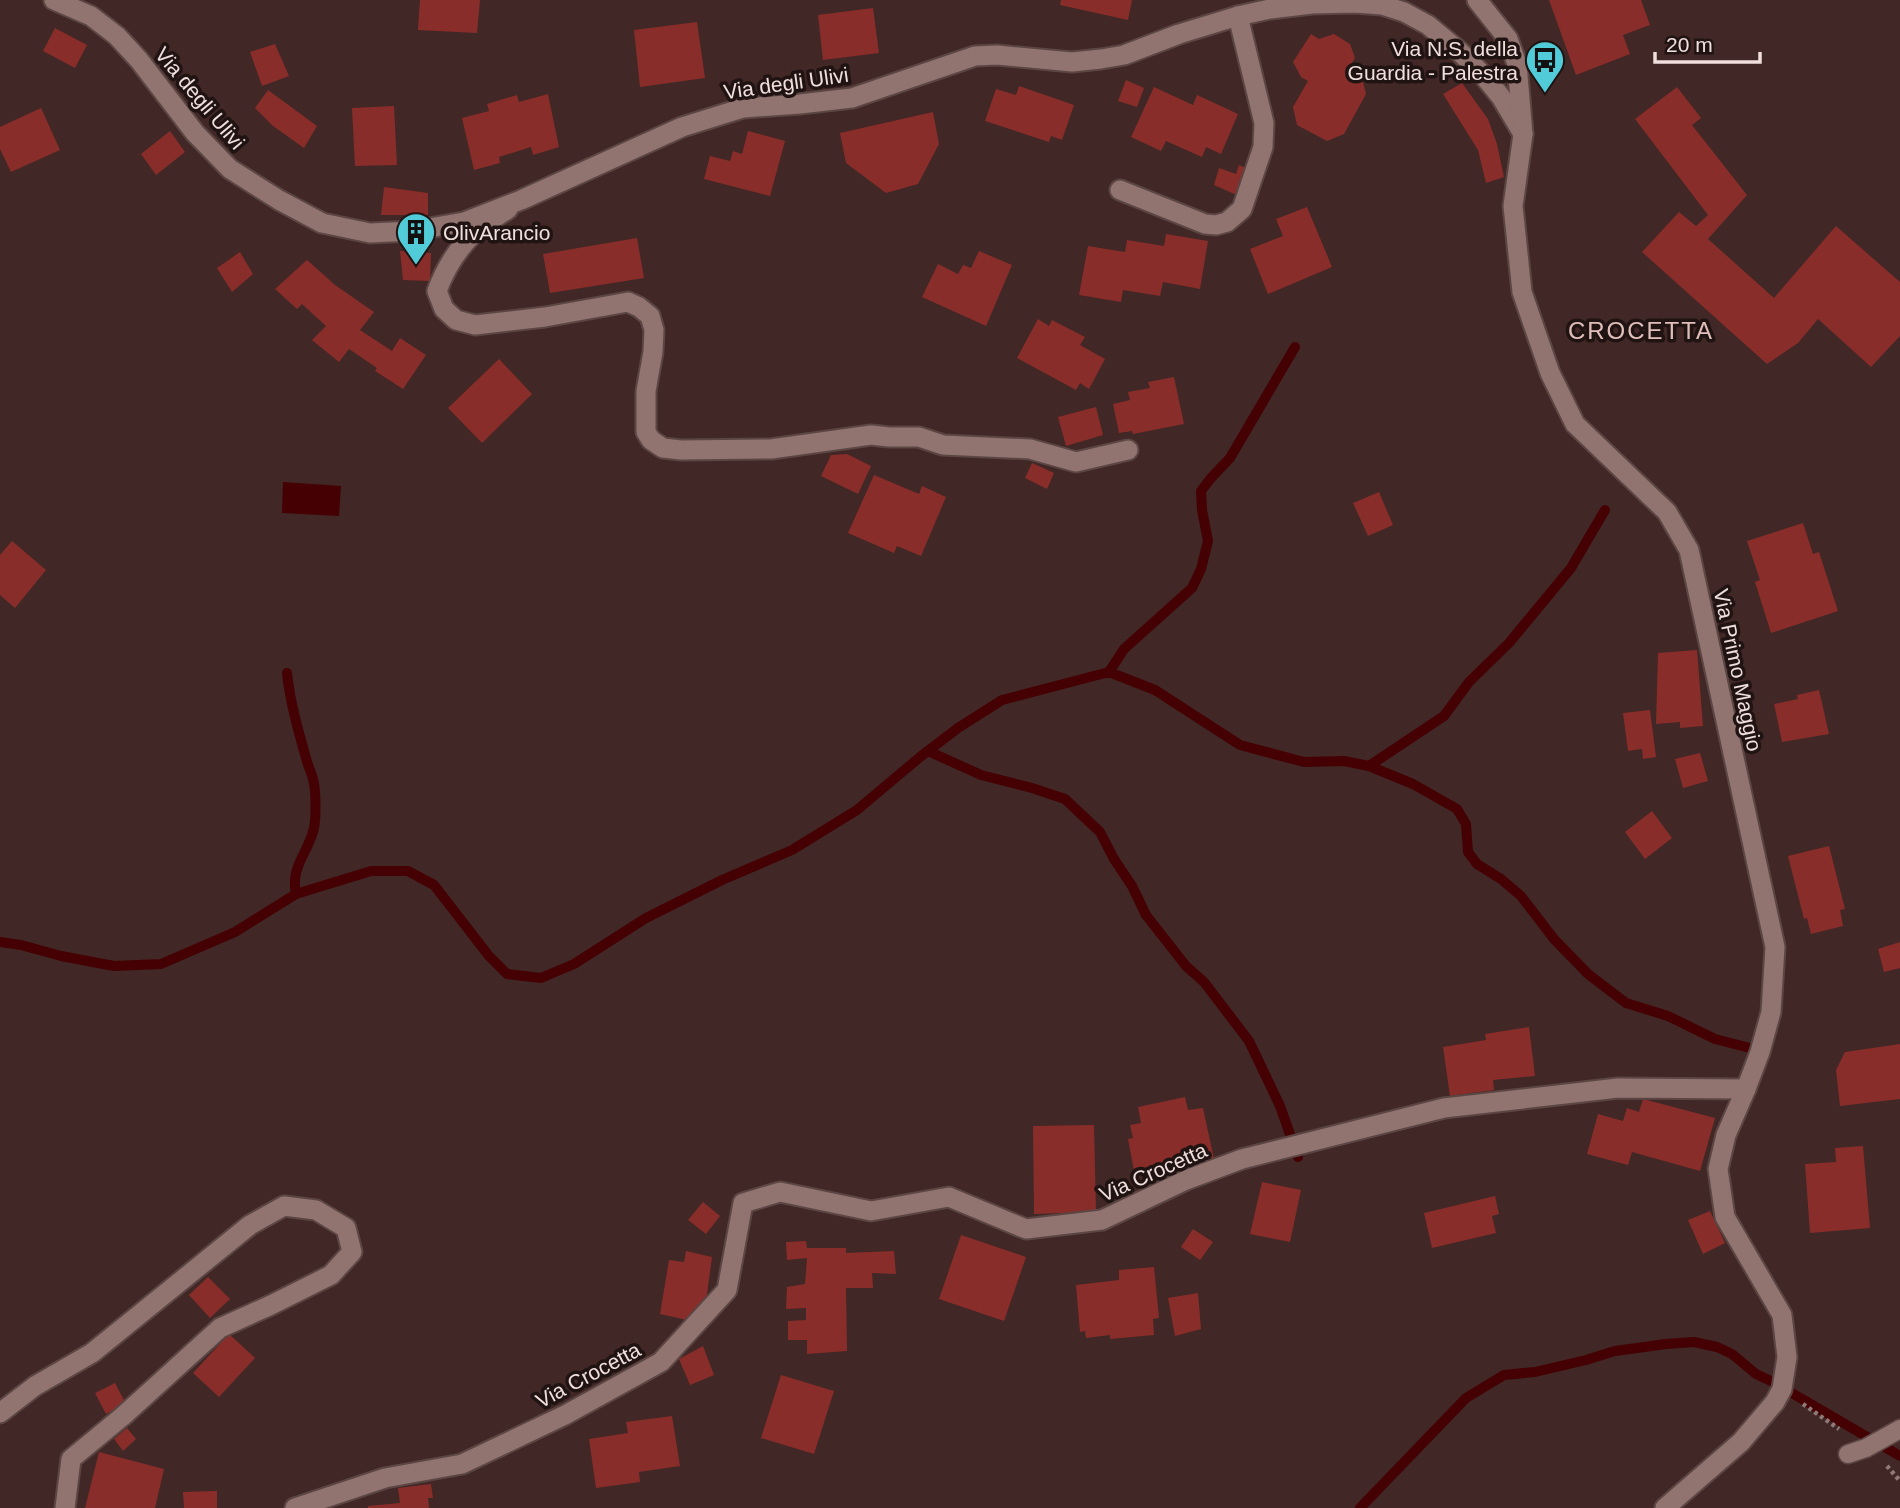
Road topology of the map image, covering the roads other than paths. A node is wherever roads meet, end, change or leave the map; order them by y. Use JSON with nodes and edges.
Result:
{"nodes":[{"id":1,"x":54,"y":0,"type":"edge"},
{"id":2,"x":1477,"y":0,"type":"edge"},
{"id":3,"x":1238,"y":16,"type":"junction"},
{"id":4,"x":1523,"y":134,"type":"junction"},
{"id":5,"x":1120,"y":190,"type":"dead end"},
{"id":6,"x":521,"y":200,"type":"junction"},
{"id":7,"x":1128,"y":450,"type":"dead end"},
{"id":8,"x":1746,"y":1089,"type":"junction"},
{"id":9,"x":0,"y":1413,"type":"edge"},
{"id":10,"x":1900,"y":1429,"type":"edge"},
{"id":11,"x":1847,"y":1454,"type":"dead end"},
{"id":12,"x":65,"y":1508,"type":"edge"},
{"id":13,"x":295,"y":1508,"type":"edge"},
{"id":14,"x":1665,"y":1508,"type":"edge"}],
"edges":[{"from":1,"to":6,"type":"street","name":"Via degli Ulivi"},
{"from":2,"to":4,"type":"street","name":"Via Primo Maggio"},
{"from":3,"to":4,"type":"street","name":"Via degli Ulivi"},
{"from":3,"to":5,"type":"street"},
{"from":3,"to":6,"type":"street","name":"Via degli Ulivi"},
{"from":4,"to":8,"type":"street","name":"Via Primo Maggio"},
{"from":6,"to":7,"type":"street"},
{"from":8,"to":13,"type":"street","name":"Via Crocetta"},
{"from":8,"to":14,"type":"street","name":"Via Primo Maggio"},
{"from":9,"to":12,"type":"street"},
{"from":10,"to":11,"type":"lane"}]}
